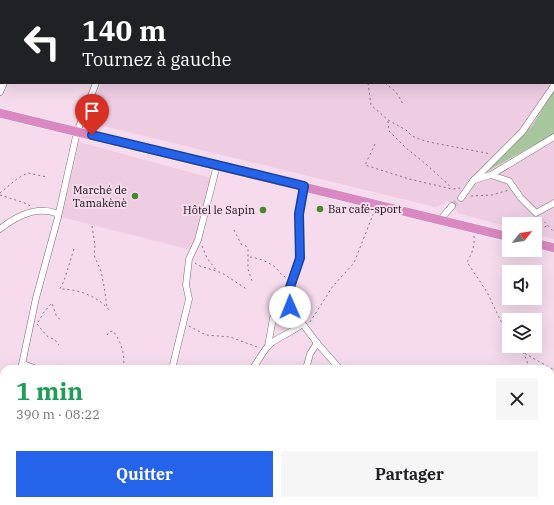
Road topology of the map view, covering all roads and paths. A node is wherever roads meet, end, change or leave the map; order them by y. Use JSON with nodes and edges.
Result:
{"nodes":[{"id":1,"x":96,"y":84,"type":"edge"},
{"id":2,"x":368,"y":84,"type":"edge"},
{"id":3,"x":386,"y":84,"type":"edge"},
{"id":4,"x":554,"y":84,"type":"edge"},
{"id":5,"x":403,"y":104,"type":"dead end"},
{"id":6,"x":0,"y":113,"type":"edge"},
{"id":7,"x":388,"y":120,"type":"junction"},
{"id":8,"x":77,"y":132,"type":"junction"},
{"id":9,"x":554,"y":138,"type":"edge"},
{"id":10,"x":375,"y":144,"type":"dead end"},
{"id":11,"x":502,"y":152,"type":"junction"},
{"id":12,"x":217,"y":165,"type":"junction"},
{"id":13,"x":491,"y":175,"type":"junction"},
{"id":14,"x":47,"y":177,"type":"dead end"},
{"id":15,"x":473,"y":181,"type":"junction"},
{"id":16,"x":304,"y":186,"type":"junction"},
{"id":17,"x":468,"y":187,"type":"junction"},
{"id":18,"x":452,"y":189,"type":"junction"},
{"id":19,"x":515,"y":189,"type":"junction"},
{"id":20,"x":0,"y":193,"type":"edge"},
{"id":21,"x":0,"y":196,"type":"edge"},
{"id":22,"x":462,"y":197,"type":"joint"},
{"id":23,"x":554,"y":203,"type":"edge"},
{"id":24,"x":378,"y":204,"type":"junction"},
{"id":25,"x":452,"y":206,"type":"tunnel mouth"},
{"id":26,"x":40,"y":211,"type":"junction"},
{"id":27,"x":536,"y":213,"type":"junction"},
{"id":28,"x":58,"y":217,"type":"junction"},
{"id":29,"x":440,"y":220,"type":"junction"},
{"id":30,"x":548,"y":225,"type":"junction"},
{"id":31,"x":92,"y":226,"type":"dead end"},
{"id":32,"x":542,"y":227,"type":"edge"},
{"id":33,"x":473,"y":228,"type":"junction"},
{"id":34,"x":0,"y":229,"type":"edge"},
{"id":35,"x":234,"y":230,"type":"dead end"},
{"id":36,"x":554,"y":232,"type":"edge"},
{"id":37,"x":502,"y":235,"type":"edge"},
{"id":38,"x":198,"y":240,"type":"junction"},
{"id":39,"x":542,"y":245,"type":"edge"},
{"id":40,"x":554,"y":248,"type":"edge"},
{"id":41,"x":74,"y":249,"type":"dead end"},
{"id":42,"x":249,"y":256,"type":"junction"},
{"id":43,"x":190,"y":259,"type":"junction"},
{"id":44,"x":216,"y":271,"type":"junction"},
{"id":45,"x":292,"y":279,"type":"junction"},
{"id":46,"x":252,"y":282,"type":"dead end"},
{"id":47,"x":248,"y":290,"type":"dead end"},
{"id":48,"x":287,"y":296,"type":"junction"},
{"id":49,"x":107,"y":307,"type":"junction"},
{"id":50,"x":110,"y":311,"type":"dead end"},
{"id":51,"x":61,"y":321,"type":"dead end"},
{"id":52,"x":34,"y":322,"type":"junction"},
{"id":53,"x":502,"y":323,"type":"edge"},
{"id":54,"x":183,"y":324,"type":"junction"},
{"id":55,"x":304,"y":326,"type":"junction"},
{"id":56,"x":107,"y":335,"type":"dead end"},
{"id":57,"x":317,"y":343,"type":"junction"},
{"id":58,"x":59,"y":346,"type":"dead end"},
{"id":59,"x":267,"y":348,"type":"junction"},
{"id":60,"x":523,"y":353,"type":"edge"},
{"id":61,"x":525,"y":353,"type":"edge"},
{"id":62,"x":22,"y":365,"type":"edge"},
{"id":63,"x":124,"y":365,"type":"edge"},
{"id":64,"x":173,"y":365,"type":"edge"},
{"id":65,"x":255,"y":365,"type":"edge"},
{"id":66,"x":307,"y":365,"type":"edge"},
{"id":67,"x":336,"y":365,"type":"edge"},
{"id":68,"x":528,"y":365,"type":"edge"},
{"id":69,"x":545,"y":365,"type":"edge"}],
"edges":[{"from":1,"to":8,"type":"street"},
{"from":2,"to":7,"type":"path"},
{"from":3,"to":5,"type":"path"},
{"from":4,"to":11,"type":"street"},
{"from":6,"to":8,"type":"highway"},
{"from":7,"to":11,"type":"path"},
{"from":7,"to":18,"type":"path"},
{"from":8,"to":12,"type":"highway"},
{"from":8,"to":28,"type":"street"},
{"from":9,"to":13,"type":"street"},
{"from":10,"to":18,"type":"path"},
{"from":11,"to":15,"type":"street"},
{"from":12,"to":16,"type":"highway"},
{"from":12,"to":38,"type":"street"},
{"from":13,"to":15,"type":"street"},
{"from":13,"to":19,"type":"street"},
{"from":14,"to":20,"type":"path"},
{"from":15,"to":17,"type":"street"},
{"from":16,"to":24,"type":"highway"},
{"from":16,"to":45,"type":"street"},
{"from":17,"to":18,"type":"path"},
{"from":17,"to":22,"type":"street"},
{"from":19,"to":22,"type":"path"},
{"from":19,"to":27,"type":"street"},
{"from":21,"to":26,"type":"path"},
{"from":23,"to":27,"type":"street"},
{"from":24,"to":29,"type":"highway"},
{"from":24,"to":55,"type":"path"},
{"from":25,"to":29,"type":"street"},
{"from":26,"to":28,"type":"street"},
{"from":26,"to":34,"type":"street"},
{"from":27,"to":30,"type":"path"},
{"from":28,"to":52,"type":"street"},
{"from":29,"to":33,"type":"highway"},
{"from":30,"to":32,"type":"path"},
{"from":30,"to":36,"type":"path"},
{"from":31,"to":49,"type":"path"},
{"from":33,"to":37,"type":"highway"},
{"from":33,"to":53,"type":"path"},
{"from":35,"to":42,"type":"path"},
{"from":38,"to":43,"type":"street"},
{"from":38,"to":44,"type":"path"},
{"from":39,"to":40,"type":"highway"},
{"from":41,"to":49,"type":"path"},
{"from":42,"to":45,"type":"path"},
{"from":42,"to":46,"type":"path"},
{"from":43,"to":44,"type":"path"},
{"from":43,"to":54,"type":"street"},
{"from":44,"to":47,"type":"path"},
{"from":45,"to":48,"type":"street"},
{"from":48,"to":55,"type":"street"},
{"from":48,"to":59,"type":"street"},
{"from":49,"to":50,"type":"path"},
{"from":51,"to":52,"type":"path"},
{"from":52,"to":58,"type":"path"},
{"from":52,"to":62,"type":"street"},
{"from":54,"to":59,"type":"path"},
{"from":54,"to":64,"type":"street"},
{"from":55,"to":57,"type":"street"},
{"from":55,"to":59,"type":"street"},
{"from":56,"to":63,"type":"path"},
{"from":57,"to":66,"type":"street"},
{"from":57,"to":67,"type":"street"},
{"from":59,"to":65,"type":"street"},
{"from":60,"to":68,"type":"path"},
{"from":61,"to":69,"type":"path"}]}
